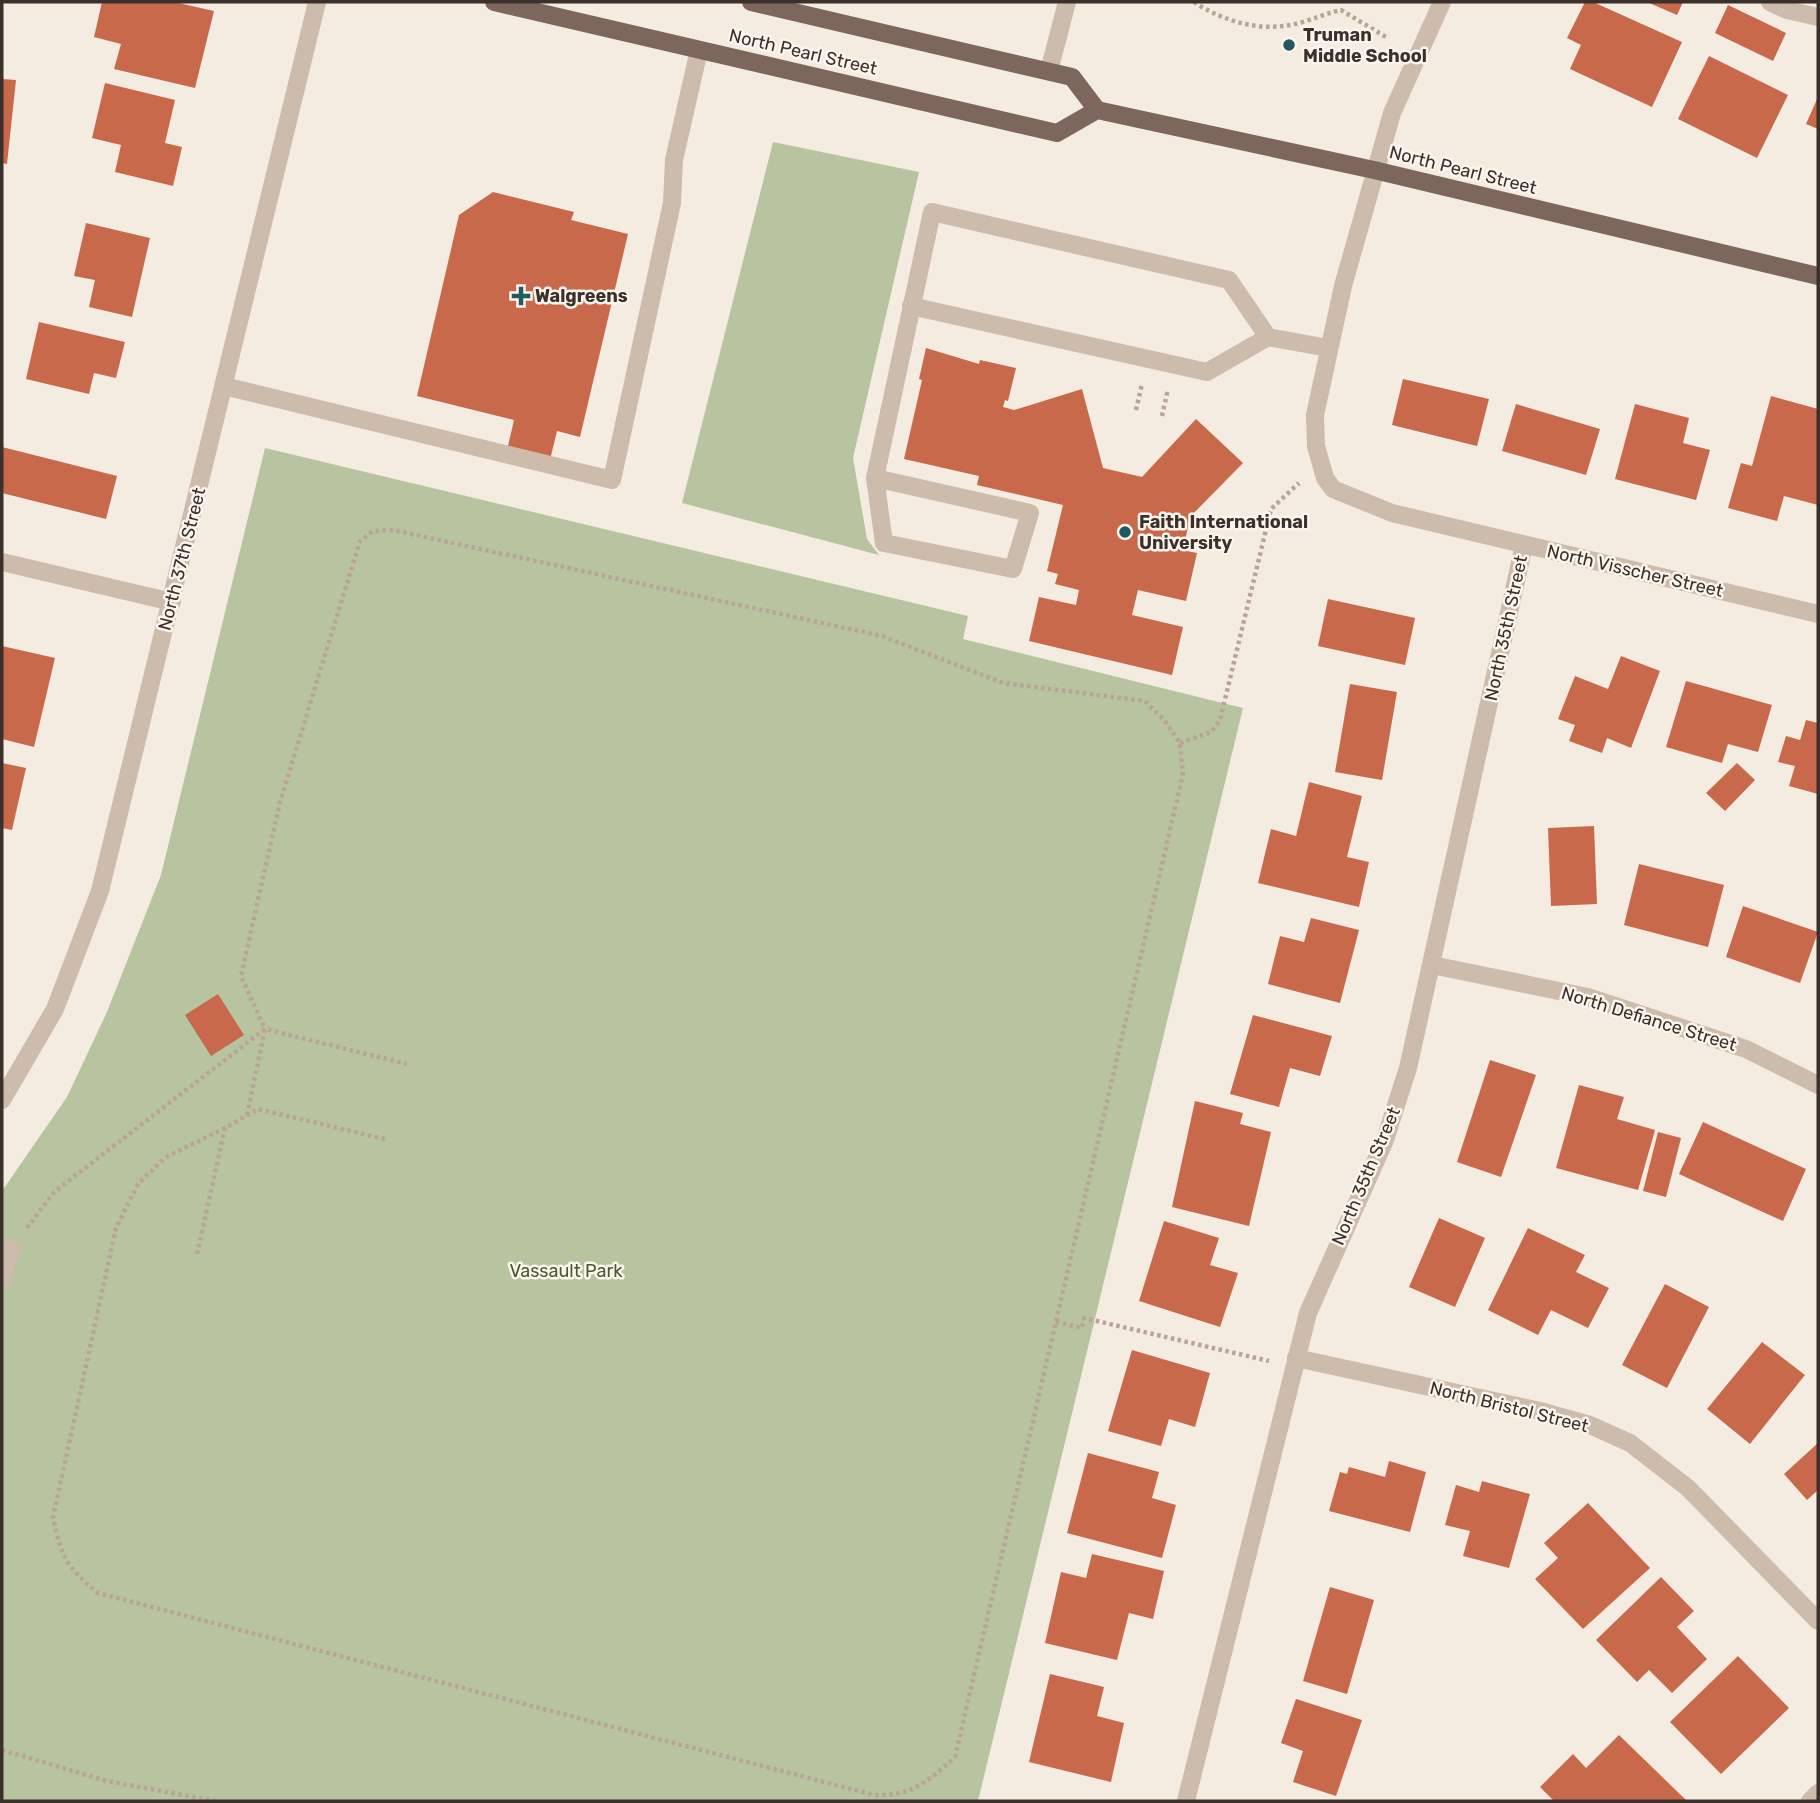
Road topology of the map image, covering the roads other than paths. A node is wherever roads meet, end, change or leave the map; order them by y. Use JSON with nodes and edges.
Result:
{"nodes":[{"id":1,"x":317,"y":2,"type":"edge"},
{"id":2,"x":494,"y":2,"type":"edge"},
{"id":3,"x":751,"y":2,"type":"edge"},
{"id":4,"x":1067,"y":2,"type":"edge"},
{"id":5,"x":1442,"y":2,"type":"edge"},
{"id":6,"x":1770,"y":2,"type":"edge"},
{"id":7,"x":1818,"y":17,"type":"edge"},
{"id":8,"x":699,"y":50,"type":"junction"},
{"id":9,"x":1049,"y":71,"type":"junction"},
{"id":10,"x":1097,"y":110,"type":"junction"},
{"id":11,"x":1374,"y":170,"type":"junction"},
{"id":12,"x":1818,"y":276,"type":"edge"},
{"id":13,"x":911,"y":306,"type":"junction"},
{"id":14,"x":1268,"y":337,"type":"junction"},
{"id":15,"x":1328,"y":348,"type":"junction"},
{"id":16,"x":224,"y":386,"type":"junction"},
{"id":17,"x":875,"y":478,"type":"junction"},
{"id":18,"x":1524,"y":545,"type":"junction"},
{"id":19,"x":2,"y":562,"type":"edge"},
{"id":20,"x":172,"y":602,"type":"junction"},
{"id":21,"x":1818,"y":614,"type":"edge"},
{"id":22,"x":1432,"y":965,"type":"junction"},
{"id":23,"x":1818,"y":1085,"type":"edge"},
{"id":24,"x":2,"y":1100,"type":"edge"},
{"id":25,"x":7,"y":1254,"type":"edge"},
{"id":26,"x":2,"y":1282,"type":"edge"},
{"id":27,"x":1295,"y":1362,"type":"junction"},
{"id":28,"x":1818,"y":1621,"type":"edge"},
{"id":29,"x":1818,"y":1793,"type":"edge"},
{"id":30,"x":1186,"y":1801,"type":"edge"},
{"id":31,"x":1810,"y":1801,"type":"edge"}],
"edges":[{"from":1,"to":16,"type":"street","name":"North 37th Street"},
{"from":2,"to":8,"type":"main road","name":"North Pearl Street"},
{"from":3,"to":9,"type":"main road","name":"North Pearl Street"},
{"from":4,"to":9,"type":"street"},
{"from":5,"to":11,"type":"street"},
{"from":6,"to":7,"type":"street"},
{"from":8,"to":10,"type":"main road","name":"North Pearl Street"},
{"from":8,"to":16,"type":"street"},
{"from":9,"to":10,"type":"main road","name":"North Pearl Street"},
{"from":10,"to":11,"type":"main road","name":"North Pearl Street"},
{"from":11,"to":12,"type":"main road","name":"North Pearl Street"},
{"from":11,"to":15,"type":"street"},
{"from":13,"to":14,"type":"street"},
{"from":13,"to":14,"type":"street"},
{"from":13,"to":17,"type":"street"},
{"from":14,"to":15,"type":"street"},
{"from":15,"to":18,"type":"street","name":"North Visscher Street"},
{"from":16,"to":20,"type":"street","name":"North 37th Street"},
{"from":17,"to":17,"type":"street"},
{"from":18,"to":21,"type":"street","name":"North Visscher Street"},
{"from":18,"to":22,"type":"street","name":"North 35th Street"},
{"from":19,"to":20,"type":"street"},
{"from":20,"to":24,"type":"street","name":"North 37th Street"},
{"from":22,"to":23,"type":"street","name":"North Defiance Street"},
{"from":22,"to":27,"type":"street","name":"North 35th Street"},
{"from":25,"to":26,"type":"street"},
{"from":27,"to":28,"type":"street","name":"North Bristol Street"},
{"from":27,"to":30,"type":"street","name":"North 35th Street"},
{"from":29,"to":31,"type":"street"}]}
